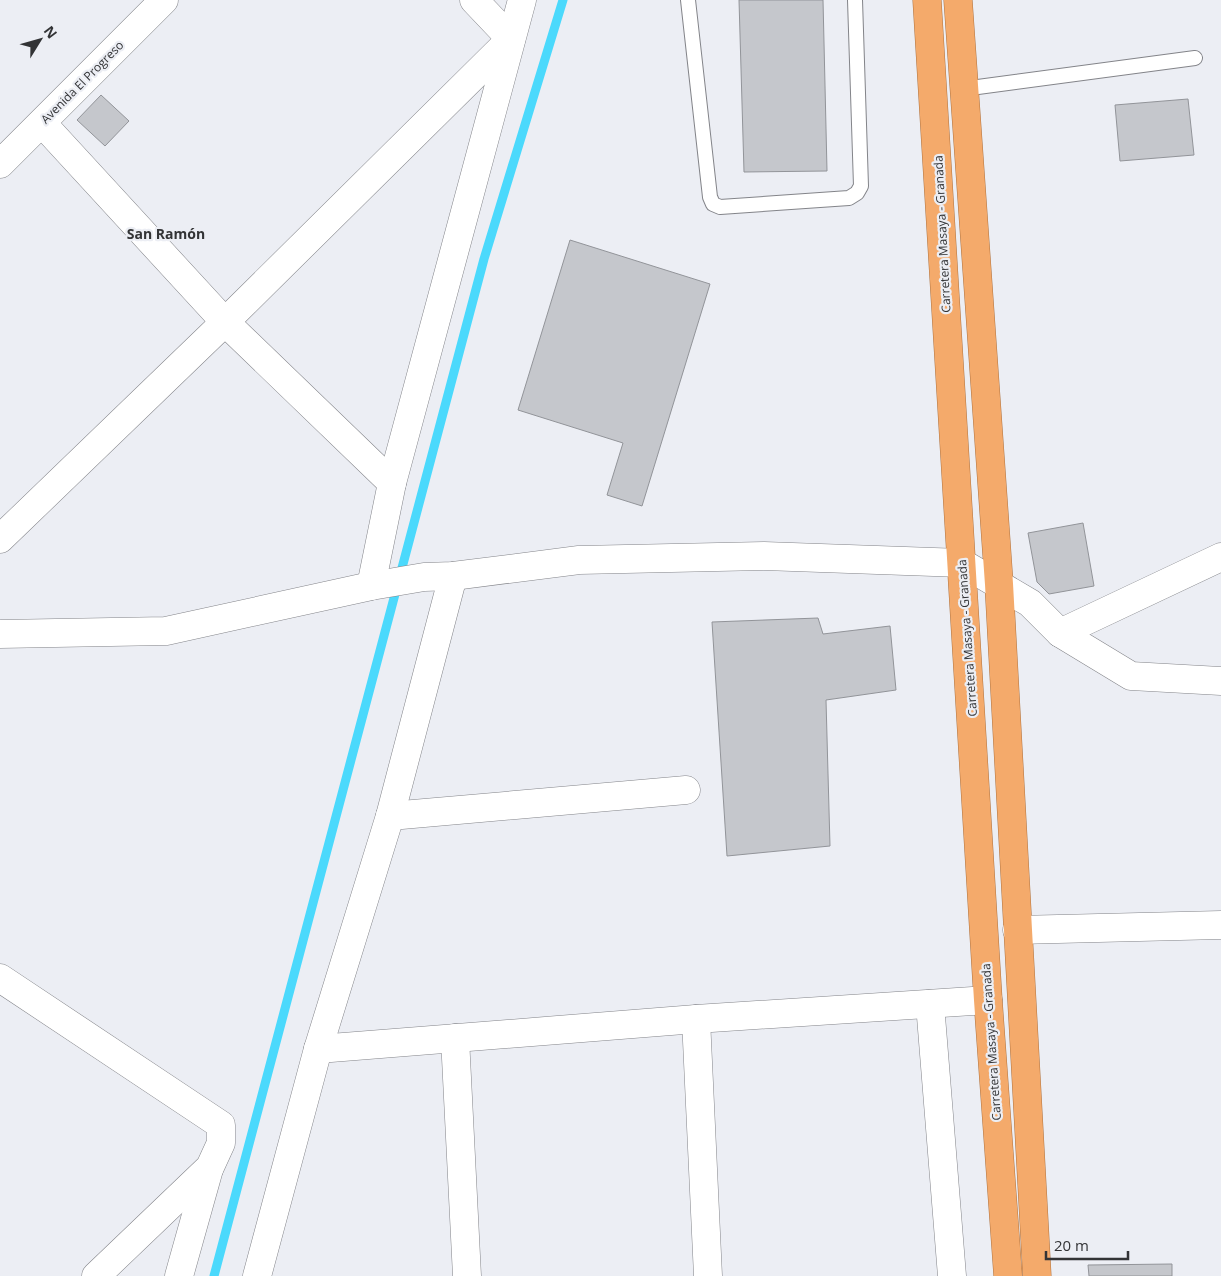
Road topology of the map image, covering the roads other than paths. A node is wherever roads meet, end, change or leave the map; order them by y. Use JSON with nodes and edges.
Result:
{"nodes":[{"id":1,"x":164,"y":0,"type":"edge"},
{"id":2,"x":474,"y":0,"type":"edge"},
{"id":3,"x":522,"y":0,"type":"edge"},
{"id":4,"x":688,"y":0,"type":"edge"},
{"id":5,"x":855,"y":0,"type":"edge"},
{"id":6,"x":927,"y":0,"type":"edge"},
{"id":7,"x":958,"y":0,"type":"edge"},
{"id":8,"x":511,"y":39,"type":"junction"},
{"id":9,"x":1196,"y":58,"type":"dead end"},
{"id":10,"x":963,"y":89,"type":"junction"},
{"id":11,"x":42,"y":122,"type":"junction"},
{"id":12,"x":0,"y":164,"type":"edge"},
{"id":13,"x":225,"y":322,"type":"junction"},
{"id":14,"x":392,"y":483,"type":"junction"},
{"id":15,"x":0,"y":540,"type":"edge"},
{"id":16,"x":1221,"y":557,"type":"edge"},
{"id":17,"x":962,"y":563,"type":"junction"},
{"id":18,"x":453,"y":576,"type":"junction"},
{"id":19,"x":999,"y":584,"type":"junction"},
{"id":20,"x":378,"y":585,"type":"junction"},
{"id":21,"x":1060,"y":633,"type":"junction"},
{"id":22,"x":0,"y":634,"type":"edge"},
{"id":23,"x":1221,"y":682,"type":"edge"},
{"id":24,"x":686,"y":790,"type":"dead end"},
{"id":25,"x":390,"y":816,"type":"junction"},
{"id":26,"x":1221,"y":925,"type":"edge"},
{"id":27,"x":1017,"y":930,"type":"junction"},
{"id":28,"x":0,"y":978,"type":"edge"},
{"id":29,"x":988,"y":1000,"type":"junction"},
{"id":30,"x":930,"y":1004,"type":"junction"},
{"id":31,"x":696,"y":1019,"type":"junction"},
{"id":32,"x":455,"y":1038,"type":"junction"},
{"id":33,"x":318,"y":1049,"type":"junction"},
{"id":34,"x":210,"y":1167,"type":"junction"},
{"id":35,"x":96,"y":1276,"type":"edge"},
{"id":36,"x":179,"y":1276,"type":"edge"},
{"id":37,"x":257,"y":1276,"type":"edge"},
{"id":38,"x":467,"y":1276,"type":"edge"},
{"id":39,"x":708,"y":1276,"type":"edge"},
{"id":40,"x":952,"y":1276,"type":"edge"},
{"id":41,"x":1008,"y":1276,"type":"edge"},
{"id":42,"x":1037,"y":1276,"type":"edge"}],
"edges":[{"from":1,"to":11,"type":"street","name":"Avenida El Progreso"},
{"from":2,"to":8,"type":"street"},
{"from":3,"to":8,"type":"street"},
{"from":4,"to":5,"type":"lane"},
{"from":6,"to":17,"type":"highway","name":"Carretera Masaya - Granada"},
{"from":7,"to":10,"type":"highway"},
{"from":8,"to":13,"type":"street"},
{"from":8,"to":14,"type":"street"},
{"from":9,"to":10,"type":"lane"},
{"from":10,"to":19,"type":"highway"},
{"from":11,"to":12,"type":"street","name":"Avenida El Progreso"},
{"from":11,"to":13,"type":"street"},
{"from":13,"to":14,"type":"street"},
{"from":13,"to":15,"type":"street"},
{"from":14,"to":20,"type":"street"},
{"from":16,"to":21,"type":"street"},
{"from":17,"to":18,"type":"street"},
{"from":17,"to":19,"type":"street"},
{"from":17,"to":29,"type":"highway","name":"Carretera Masaya - Granada"},
{"from":18,"to":20,"type":"street"},
{"from":18,"to":25,"type":"street"},
{"from":19,"to":21,"type":"street"},
{"from":19,"to":27,"type":"highway"},
{"from":20,"to":22,"type":"street"},
{"from":21,"to":23,"type":"street"},
{"from":24,"to":25,"type":"street"},
{"from":25,"to":33,"type":"street"},
{"from":26,"to":27,"type":"street"},
{"from":27,"to":42,"type":"highway"},
{"from":28,"to":34,"type":"street"},
{"from":29,"to":30,"type":"street"},
{"from":29,"to":41,"type":"highway","name":"Carretera Masaya - Granada"},
{"from":30,"to":31,"type":"street"},
{"from":30,"to":40,"type":"street"},
{"from":31,"to":32,"type":"street"},
{"from":31,"to":39,"type":"street"},
{"from":32,"to":33,"type":"street"},
{"from":32,"to":38,"type":"street"},
{"from":33,"to":37,"type":"street"},
{"from":34,"to":35,"type":"street"},
{"from":34,"to":36,"type":"street"}]}
